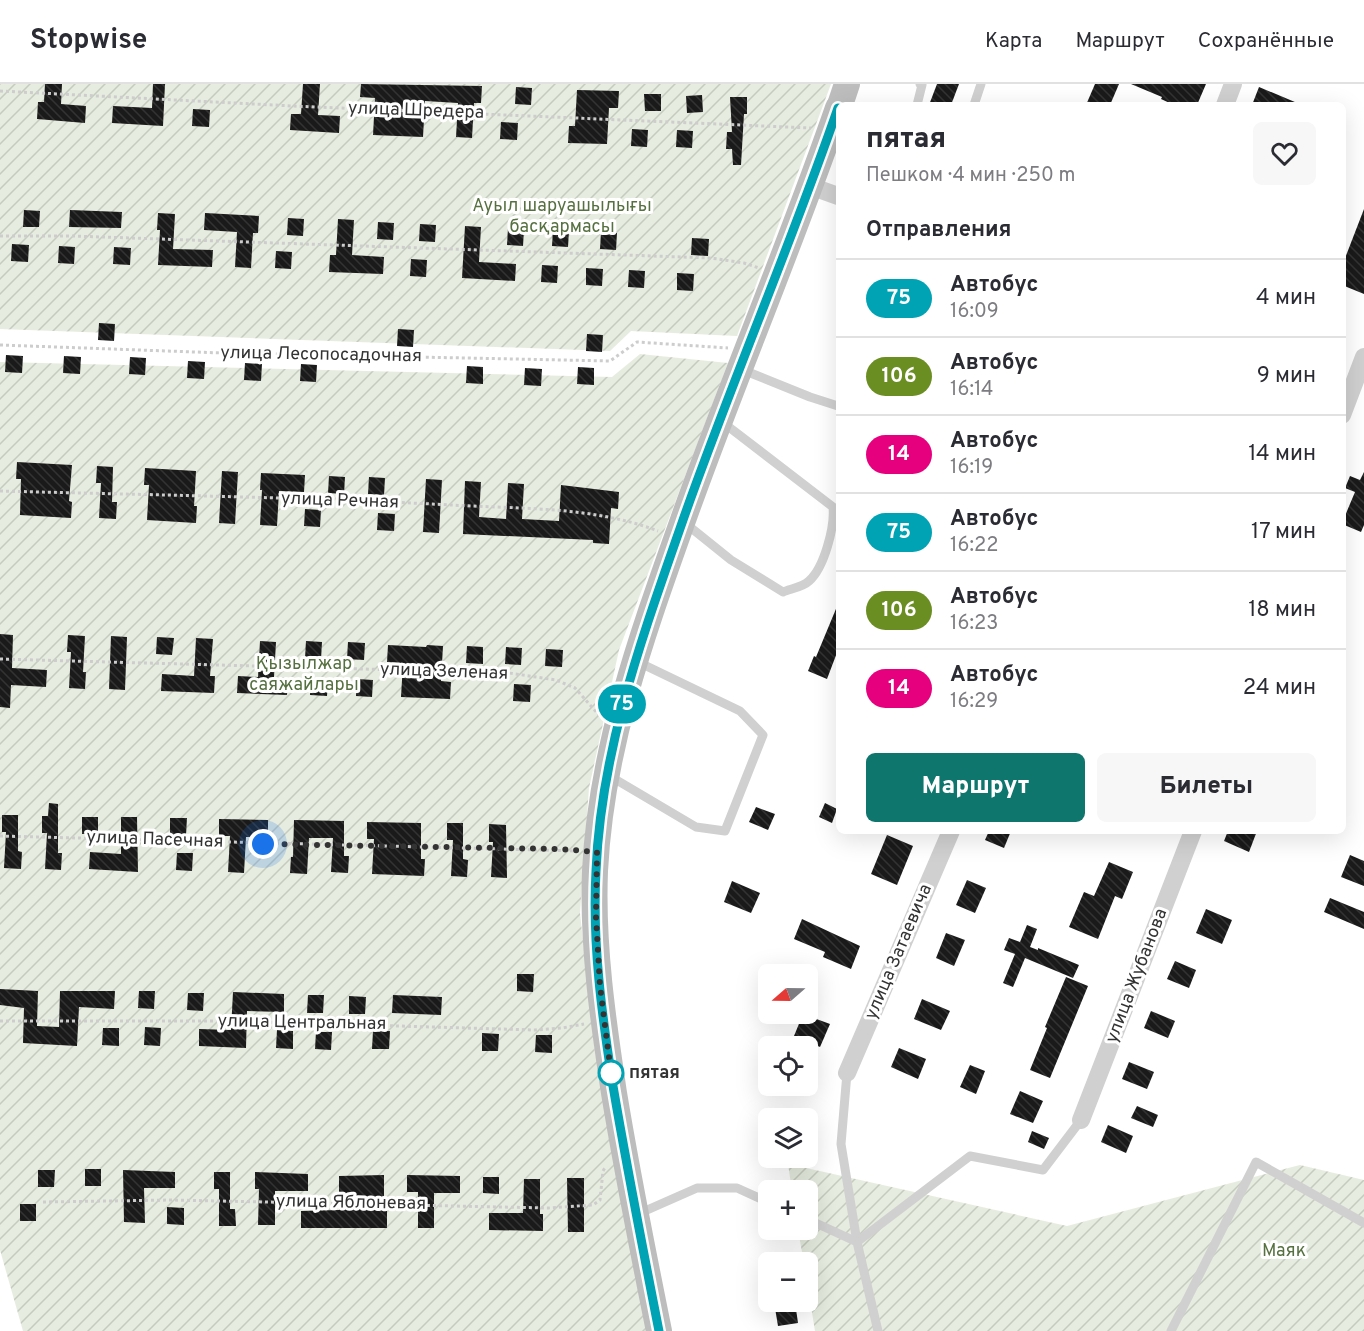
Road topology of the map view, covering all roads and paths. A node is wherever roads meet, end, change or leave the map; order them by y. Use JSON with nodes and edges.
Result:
{"nodes":[{"id":1,"x":847,"y":84,"type":"edge"},
{"id":2,"x":920,"y":84,"type":"edge"},
{"id":3,"x":981,"y":84,"type":"edge"},
{"id":4,"x":1233,"y":84,"type":"edge"},
{"id":5,"x":0,"y":91,"type":"edge"},
{"id":6,"x":840,"y":102,"type":"edge"},
{"id":7,"x":918,"y":102,"type":"edge"},
{"id":8,"x":975,"y":102,"type":"edge"},
{"id":9,"x":1226,"y":102,"type":"edge"},
{"id":10,"x":836,"y":114,"type":"edge"},
{"id":11,"x":810,"y":186,"type":"junction"},
{"id":12,"x":836,"y":195,"type":"edge"},
{"id":13,"x":0,"y":236,"type":"edge"},
{"id":14,"x":778,"y":274,"type":"junction"},
{"id":15,"x":0,"y":345,"type":"edge"},
{"id":16,"x":1364,"y":357,"type":"edge"},
{"id":17,"x":744,"y":359,"type":"junction"},
{"id":18,"x":1352,"y":396,"type":"edge"},
{"id":19,"x":836,"y":405,"type":"edge"},
{"id":20,"x":720,"y":421,"type":"junction"},
{"id":21,"x":0,"y":491,"type":"edge"},
{"id":22,"x":679,"y":530,"type":"junction"},
{"id":23,"x":0,"y":659,"type":"edge"},
{"id":24,"x":634,"y":661,"type":"junction"},
{"id":25,"x":615,"y":731,"type":"junction"},
{"id":26,"x":606,"y":774,"type":"junction"},
{"id":27,"x":950,"y":834,"type":"edge"},
{"id":28,"x":1192,"y":834,"type":"edge"},
{"id":29,"x":0,"y":836,"type":"edge"},
{"id":30,"x":597,"y":852,"type":"junction"},
{"id":31,"x":604,"y":1019,"type":"junction"},
{"id":32,"x":0,"y":1021,"type":"edge"},
{"id":33,"x":847,"y":1073,"type":"joint"},
{"id":34,"x":1081,"y":1120,"type":"joint"},
{"id":35,"x":626,"y":1157,"type":"junction"},
{"id":36,"x":758,"y":1197,"type":"edge"},
{"id":37,"x":42,"y":1202,"type":"dead end"},
{"id":38,"x":637,"y":1214,"type":"junction"},
{"id":39,"x":1364,"y":1223,"type":"edge"},
{"id":40,"x":818,"y":1225,"type":"edge"},
{"id":41,"x":857,"y":1242,"type":"junction"},
{"id":42,"x":659,"y":1331,"type":"edge"},
{"id":43,"x":878,"y":1331,"type":"edge"},
{"id":44,"x":1171,"y":1331,"type":"edge"}],
"edges":[{"from":1,"to":6,"type":"main road"},
{"from":2,"to":7,"type":"lane"},
{"from":3,"to":8,"type":"lane"},
{"from":4,"to":9,"type":"street"},
{"from":5,"to":10,"type":"path","name":"улица Шредера"},
{"from":10,"to":11,"type":"main road"},
{"from":11,"to":12,"type":"street"},
{"from":11,"to":14,"type":"main road"},
{"from":13,"to":14,"type":"path"},
{"from":14,"to":17,"type":"main road"},
{"from":15,"to":17,"type":"path","name":"улица Лесопосадочная"},
{"from":16,"to":18,"type":"street"},
{"from":17,"to":19,"type":"lane"},
{"from":17,"to":20,"type":"main road"},
{"from":20,"to":22,"type":"main road"},
{"from":20,"to":22,"type":"lane"},
{"from":21,"to":22,"type":"path","name":"улица Речная"},
{"from":22,"to":24,"type":"main road"},
{"from":23,"to":25,"type":"path","name":"улица Зеленая"},
{"from":24,"to":25,"type":"main road"},
{"from":24,"to":26,"type":"lane"},
{"from":25,"to":26,"type":"main road"},
{"from":26,"to":30,"type":"main road"},
{"from":27,"to":33,"type":"street","name":"улица Затаевича"},
{"from":28,"to":34,"type":"street","name":"улица Жубанова"},
{"from":29,"to":30,"type":"path","name":"улица Пасечная"},
{"from":30,"to":31,"type":"main road"},
{"from":31,"to":32,"type":"path","name":"улица Центральная"},
{"from":31,"to":35,"type":"main road"},
{"from":33,"to":41,"type":"lane"},
{"from":34,"to":41,"type":"lane"},
{"from":35,"to":37,"type":"path","name":"улица Яблоневая"},
{"from":35,"to":38,"type":"main road"},
{"from":36,"to":38,"type":"lane"},
{"from":38,"to":42,"type":"main road"},
{"from":39,"to":44,"type":"lane"},
{"from":40,"to":41,"type":"lane"},
{"from":41,"to":43,"type":"lane"}]}
